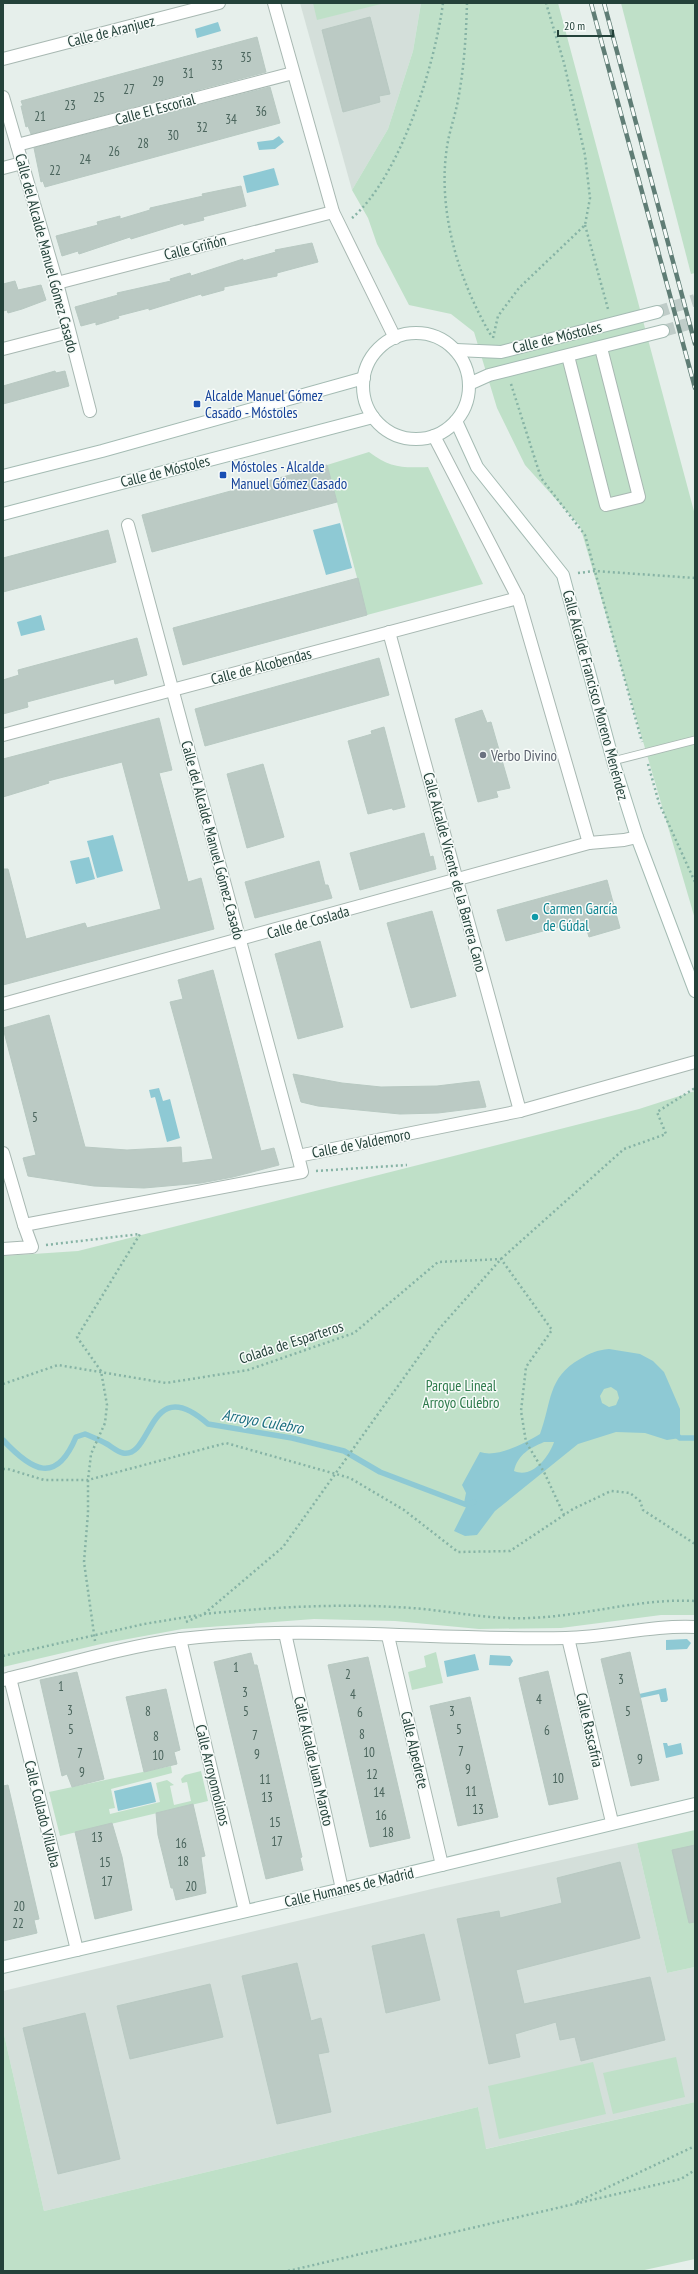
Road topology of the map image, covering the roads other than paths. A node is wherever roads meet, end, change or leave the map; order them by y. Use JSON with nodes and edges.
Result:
{"nodes":[{"id":1,"x":219,"y":3,"type":"edge"},
{"id":2,"x":274,"y":3,"type":"edge"},
{"id":3,"x":3,"y":59,"type":"edge"},
{"id":4,"x":293,"y":73,"type":"junction"},
{"id":5,"x":3,"y":96,"type":"edge"},
{"id":6,"x":17,"y":145,"type":"junction"},
{"id":7,"x":22,"y":163,"type":"junction"},
{"id":8,"x":3,"y":168,"type":"edge"},
{"id":9,"x":333,"y":212,"type":"junction"},
{"id":10,"x":58,"y":283,"type":"junction"},
{"id":11,"x":657,"y":312,"type":"tunnel mouth"},
{"id":12,"x":663,"y":331,"type":"tunnel mouth"},
{"id":13,"x":69,"y":332,"type":"junction"},
{"id":14,"x":395,"y":338,"type":"junction"},
{"id":15,"x":601,"y":348,"type":"junction"},
{"id":16,"x":3,"y":350,"type":"edge"},
{"id":17,"x":456,"y":350,"type":"junction"},
{"id":18,"x":568,"y":356,"type":"junction"},
{"id":19,"x":364,"y":378,"type":"junction"},
{"id":20,"x":469,"y":384,"type":"junction"},
{"id":21,"x":90,"y":411,"type":"dead end"},
{"id":22,"x":373,"y":417,"type":"junction"},
{"id":23,"x":456,"y":421,"type":"junction"},
{"id":24,"x":434,"y":436,"type":"junction"},
{"id":25,"x":3,"y":476,"type":"edge"},
{"id":26,"x":3,"y":514,"type":"edge"},
{"id":27,"x":128,"y":525,"type":"dead end"},
{"id":28,"x":518,"y":598,"type":"junction"},
{"id":29,"x":389,"y":632,"type":"junction"},
{"id":30,"x":172,"y":690,"type":"junction"},
{"id":31,"x":3,"y":735,"type":"edge"},
{"id":32,"x":695,"y":740,"type":"edge"},
{"id":33,"x":613,"y":761,"type":"junction"},
{"id":34,"x":637,"y":837,"type":"junction"},
{"id":35,"x":589,"y":843,"type":"junction"},
{"id":36,"x":457,"y":880,"type":"junction"},
{"id":37,"x":240,"y":940,"type":"junction"},
{"id":38,"x":695,"y":992,"type":"edge"},
{"id":39,"x":3,"y":1004,"type":"edge"},
{"id":40,"x":695,"y":1062,"type":"edge"},
{"id":41,"x":520,"y":1111,"type":"junction"},
{"id":42,"x":3,"y":1153,"type":"edge"},
{"id":43,"x":298,"y":1156,"type":"junction"},
{"id":44,"x":24,"y":1225,"type":"junction"},
{"id":45,"x":3,"y":1248,"type":"edge"},
{"id":46,"x":695,"y":1628,"type":"edge"},
{"id":47,"x":285,"y":1633,"type":"junction"},
{"id":48,"x":388,"y":1636,"type":"junction"},
{"id":49,"x":568,"y":1638,"type":"junction"},
{"id":50,"x":180,"y":1640,"type":"junction"},
{"id":51,"x":6,"y":1679,"type":"edge"},
{"id":52,"x":695,"y":1804,"type":"edge"},
{"id":53,"x":612,"y":1822,"type":"junction"},
{"id":54,"x":442,"y":1865,"type":"junction"},
{"id":55,"x":342,"y":1889,"type":"junction"},
{"id":56,"x":246,"y":1911,"type":"junction"},
{"id":57,"x":77,"y":1950,"type":"junction"},
{"id":58,"x":3,"y":1967,"type":"edge"}],
"edges":[{"from":1,"to":3,"type":"street","name":"Calle de Aranjuez"},
{"from":2,"to":4,"type":"street"},
{"from":4,"to":6,"type":"street","name":"Calle El Escorial"},
{"from":4,"to":9,"type":"street"},
{"from":5,"to":6,"type":"street","name":"Calle del Alcalde Manuel Gómez Casado"},
{"from":6,"to":7,"type":"street","name":"Calle del Alcalde Manuel Gómez Casado"},
{"from":7,"to":8,"type":"street"},
{"from":7,"to":10,"type":"street","name":"Calle del Alcalde Manuel Gómez Casado"},
{"from":9,"to":10,"type":"street","name":"Calle Griñón"},
{"from":9,"to":14,"type":"street"},
{"from":10,"to":13,"type":"street","name":"Calle del Alcalde Manuel Gómez Casado"},
{"from":11,"to":17,"type":"street","name":"Calle de Móstoles"},
{"from":12,"to":15,"type":"street","name":"Calle de Móstoles"},
{"from":13,"to":16,"type":"street"},
{"from":13,"to":21,"type":"street","name":"Calle del Alcalde Manuel Gómez Casado"},
{"from":14,"to":17,"type":"street"},
{"from":14,"to":19,"type":"street"},
{"from":15,"to":18,"type":"street","name":"Calle de Móstoles"},
{"from":15,"to":18,"type":"street"},
{"from":17,"to":20,"type":"street"},
{"from":18,"to":20,"type":"street","name":"Calle de Móstoles"},
{"from":19,"to":22,"type":"street"},
{"from":19,"to":25,"type":"street"},
{"from":20,"to":23,"type":"street"},
{"from":22,"to":24,"type":"street"},
{"from":22,"to":26,"type":"street","name":"Calle de Móstoles"},
{"from":23,"to":24,"type":"street"},
{"from":23,"to":33,"type":"street","name":"Calle Alcalde Francisco Moreno Menéndez"},
{"from":24,"to":28,"type":"street"},
{"from":27,"to":30,"type":"street","name":"Calle del Alcalde Manuel Gómez Casado"},
{"from":28,"to":29,"type":"street","name":"Calle de Alcobendas"},
{"from":28,"to":35,"type":"street"},
{"from":29,"to":30,"type":"street","name":"Calle de Alcobendas"},
{"from":29,"to":36,"type":"street","name":"Calle Alcalde Vicente de la Barrera Cano"},
{"from":30,"to":31,"type":"street","name":"Calle de Alcobendas"},
{"from":30,"to":37,"type":"street","name":"Calle del Alcalde Manuel Gómez Casado"},
{"from":32,"to":33,"type":"lane"},
{"from":33,"to":34,"type":"street","name":"Calle Alcalde Francisco Moreno Menéndez"},
{"from":34,"to":35,"type":"street","name":"Calle de Coslada"},
{"from":34,"to":38,"type":"street","name":"Calle Alcalde Francisco Moreno Menéndez"},
{"from":35,"to":36,"type":"street","name":"Calle de Coslada"},
{"from":36,"to":37,"type":"street","name":"Calle de Coslada"},
{"from":36,"to":41,"type":"street","name":"Calle Alcalde Vicente de la Barrera Cano"},
{"from":37,"to":39,"type":"street","name":"Calle de Coslada"},
{"from":37,"to":43,"type":"street","name":"Calle del Alcalde Manuel Gómez Casado"},
{"from":40,"to":41,"type":"street","name":"Calle de Valdemoro"},
{"from":41,"to":43,"type":"street","name":"Calle de Valdemoro"},
{"from":42,"to":44,"type":"street"},
{"from":43,"to":44,"type":"street","name":"Calle de Valdemoro"},
{"from":44,"to":45,"type":"street"},
{"from":46,"to":49,"type":"street"},
{"from":47,"to":48,"type":"street"},
{"from":47,"to":50,"type":"street"},
{"from":47,"to":55,"type":"street","name":"Calle Alcalde Juan Maroto"},
{"from":48,"to":49,"type":"street"},
{"from":48,"to":54,"type":"street","name":"Calle Alpedrete"},
{"from":49,"to":53,"type":"street","name":"Calle Rascafria"},
{"from":50,"to":51,"type":"street"},
{"from":50,"to":56,"type":"street","name":"Calle Arroyomolinos"},
{"from":51,"to":57,"type":"street","name":"Calle Collado Villalba"},
{"from":52,"to":53,"type":"street","name":"Calle Humanes de Madrid"},
{"from":53,"to":54,"type":"street","name":"Calle Humanes de Madrid"},
{"from":54,"to":55,"type":"street","name":"Calle Humanes de Madrid"},
{"from":55,"to":56,"type":"street","name":"Calle Humanes de Madrid"},
{"from":56,"to":57,"type":"street","name":"Calle Humanes de Madrid"},
{"from":57,"to":58,"type":"street","name":"Calle Humanes de Madrid"}]}
